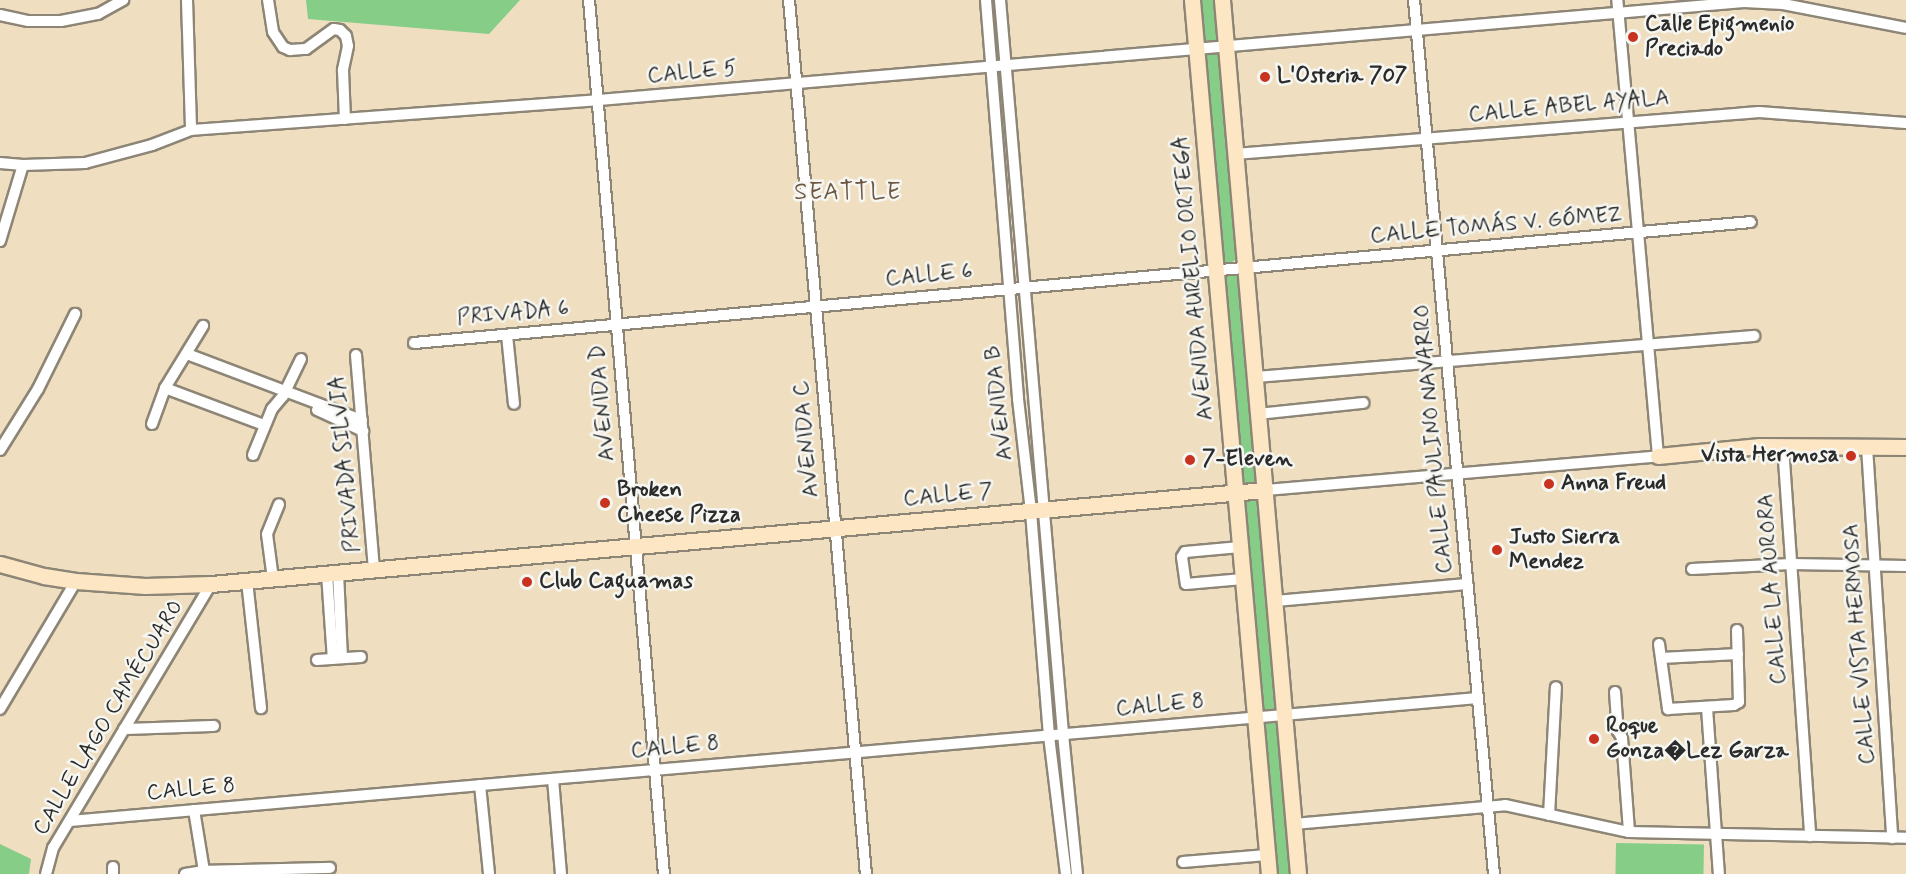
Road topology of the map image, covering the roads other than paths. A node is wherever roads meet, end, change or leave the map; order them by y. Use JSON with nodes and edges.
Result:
{"nodes":[{"id":1,"x":123,"y":0,"type":"edge"},
{"id":2,"x":187,"y":0,"type":"edge"},
{"id":3,"x":268,"y":0,"type":"edge"},
{"id":4,"x":589,"y":0,"type":"edge"},
{"id":5,"x":789,"y":0,"type":"edge"},
{"id":6,"x":986,"y":0,"type":"edge"},
{"id":7,"x":1000,"y":0,"type":"edge"},
{"id":8,"x":1192,"y":0,"type":"edge"},
{"id":9,"x":1222,"y":0,"type":"edge"},
{"id":10,"x":1414,"y":0,"type":"edge"},
{"id":11,"x":1617,"y":0,"type":"edge"},
{"id":12,"x":1618,"y":12,"type":"junction"},
{"id":13,"x":0,"y":15,"type":"edge"},
{"id":14,"x":1906,"y":28,"type":"edge"},
{"id":15,"x":1417,"y":29,"type":"junction"},
{"id":16,"x":1226,"y":44,"type":"junction"},
{"id":17,"x":1196,"y":49,"type":"junction"},
{"id":18,"x":1006,"y":65,"type":"junction"},
{"id":19,"x":991,"y":66,"type":"junction"},
{"id":20,"x":796,"y":83,"type":"junction"},
{"id":21,"x":599,"y":100,"type":"junction"},
{"id":22,"x":345,"y":118,"type":"junction"},
{"id":23,"x":1628,"y":122,"type":"junction"},
{"id":24,"x":1906,"y":123,"type":"edge"},
{"id":25,"x":190,"y":130,"type":"junction"},
{"id":26,"x":1426,"y":139,"type":"junction"},
{"id":27,"x":1235,"y":154,"type":"junction"},
{"id":28,"x":0,"y":163,"type":"edge"},
{"id":29,"x":23,"y":165,"type":"junction"},
{"id":30,"x":1751,"y":222,"type":"dead end"},
{"id":31,"x":1638,"y":233,"type":"junction"},
{"id":32,"x":0,"y":241,"type":"edge"},
{"id":33,"x":1437,"y":251,"type":"junction"},
{"id":34,"x":1245,"y":268,"type":"junction"},
{"id":35,"x":1216,"y":270,"type":"junction"},
{"id":36,"x":1009,"y":288,"type":"junction"},
{"id":37,"x":1026,"y":288,"type":"junction"},
{"id":38,"x":816,"y":306,"type":"junction"},
{"id":39,"x":75,"y":314,"type":"dead end"},
{"id":40,"x":616,"y":325,"type":"junction"},
{"id":41,"x":203,"y":326,"type":"dead end"},
{"id":42,"x":507,"y":334,"type":"junction"},
{"id":43,"x":1754,"y":336,"type":"dead end"},
{"id":44,"x":414,"y":343,"type":"dead end"},
{"id":45,"x":1648,"y":345,"type":"junction"},
{"id":46,"x":187,"y":354,"type":"junction"},
{"id":47,"x":356,"y":355,"type":"dead end"},
{"id":48,"x":301,"y":359,"type":"dead end"},
{"id":49,"x":1446,"y":362,"type":"junction"},
{"id":50,"x":1255,"y":377,"type":"junction"},
{"id":51,"x":165,"y":388,"type":"junction"},
{"id":52,"x":282,"y":392,"type":"junction"},
{"id":53,"x":1363,"y":403,"type":"dead end"},
{"id":54,"x":514,"y":404,"type":"dead end"},
{"id":55,"x":1258,"y":414,"type":"junction"},
{"id":56,"x":153,"y":424,"type":"dead end"},
{"id":57,"x":264,"y":425,"type":"junction"},
{"id":58,"x":362,"y":426,"type":"junction"},
{"id":59,"x":1783,"y":446,"type":"junction"},
{"id":60,"x":1867,"y":447,"type":"junction"},
{"id":61,"x":1906,"y":447,"type":"edge"},
{"id":62,"x":0,"y":450,"type":"edge"},
{"id":63,"x":253,"y":455,"type":"dead end"},
{"id":64,"x":1658,"y":456,"type":"junction"},
{"id":65,"x":1456,"y":474,"type":"junction"},
{"id":66,"x":1265,"y":490,"type":"junction"},
{"id":67,"x":1235,"y":493,"type":"junction"},
{"id":68,"x":279,"y":504,"type":"dead end"},
{"id":69,"x":1038,"y":511,"type":"junction"},
{"id":70,"x":834,"y":529,"type":"junction"},
{"id":71,"x":636,"y":547,"type":"junction"},
{"id":72,"x":1240,"y":547,"type":"junction"},
{"id":73,"x":0,"y":564,"type":"edge"},
{"id":74,"x":1791,"y":564,"type":"junction"},
{"id":75,"x":1874,"y":565,"type":"junction"},
{"id":76,"x":1906,"y":566,"type":"edge"},
{"id":77,"x":1692,"y":569,"type":"dead end"},
{"id":78,"x":374,"y":570,"type":"junction"},
{"id":79,"x":332,"y":573,"type":"junction"},
{"id":80,"x":273,"y":579,"type":"junction"},
{"id":81,"x":1243,"y":579,"type":"junction"},
{"id":82,"x":76,"y":581,"type":"junction"},
{"id":83,"x":247,"y":581,"type":"junction"},
{"id":84,"x":211,"y":584,"type":"junction"},
{"id":85,"x":1467,"y":584,"type":"junction"},
{"id":86,"x":1275,"y":601,"type":"junction"},
{"id":87,"x":1737,"y":630,"type":"dead end"},
{"id":88,"x":1054,"y":641,"type":"junction"},
{"id":89,"x":1041,"y":642,"type":"junction"},
{"id":90,"x":1659,"y":644,"type":"dead end"},
{"id":91,"x":1738,"y":654,"type":"junction"},
{"id":92,"x":361,"y":657,"type":"dead end"},
{"id":93,"x":1661,"y":658,"type":"junction"},
{"id":94,"x":338,"y":659,"type":"junction"},
{"id":95,"x":317,"y":660,"type":"dead end"},
{"id":96,"x":1556,"y":687,"type":"dead end"},
{"id":97,"x":1615,"y":692,"type":"dead end"},
{"id":98,"x":1478,"y":698,"type":"junction"},
{"id":99,"x":261,"y":708,"type":"dead end"},
{"id":100,"x":1707,"y":708,"type":"junction"},
{"id":101,"x":0,"y":709,"type":"edge"},
{"id":102,"x":1285,"y":715,"type":"junction"},
{"id":103,"x":1255,"y":718,"type":"junction"},
{"id":104,"x":214,"y":726,"type":"dead end"},
{"id":105,"x":124,"y":729,"type":"junction"},
{"id":106,"x":1063,"y":734,"type":"junction"},
{"id":107,"x":1049,"y":735,"type":"junction"},
{"id":108,"x":855,"y":752,"type":"junction"},
{"id":109,"x":654,"y":770,"type":"junction"},
{"id":110,"x":553,"y":779,"type":"junction"},
{"id":111,"x":480,"y":785,"type":"junction"},
{"id":112,"x":1488,"y":807,"type":"junction"},
{"id":113,"x":194,"y":810,"type":"junction"},
{"id":114,"x":1549,"y":815,"type":"junction"},
{"id":115,"x":70,"y":821,"type":"junction"},
{"id":116,"x":1294,"y":824,"type":"junction"},
{"id":117,"x":1629,"y":832,"type":"junction"},
{"id":118,"x":1716,"y":833,"type":"junction"},
{"id":119,"x":1810,"y":836,"type":"junction"},
{"id":120,"x":1892,"y":838,"type":"junction"},
{"id":121,"x":1906,"y":838,"type":"edge"},
{"id":122,"x":1267,"y":855,"type":"junction"},
{"id":123,"x":1183,"y":862,"type":"dead end"},
{"id":124,"x":330,"y":868,"type":"dead end"},
{"id":125,"x":204,"y":871,"type":"junction"},
{"id":126,"x":45,"y":874,"type":"edge"},
{"id":127,"x":185,"y":874,"type":"edge"},
{"id":128,"x":489,"y":874,"type":"edge"},
{"id":129,"x":561,"y":874,"type":"edge"},
{"id":130,"x":664,"y":874,"type":"edge"},
{"id":131,"x":866,"y":874,"type":"edge"},
{"id":132,"x":1066,"y":874,"type":"edge"},
{"id":133,"x":1077,"y":874,"type":"edge"},
{"id":134,"x":1269,"y":874,"type":"edge"},
{"id":135,"x":1298,"y":874,"type":"edge"},
{"id":136,"x":1494,"y":874,"type":"edge"},
{"id":137,"x":1719,"y":874,"type":"edge"}],
"edges":[{"from":1,"to":13,"type":"street"},
{"from":2,"to":25,"type":"street"},
{"from":3,"to":22,"type":"street"},
{"from":4,"to":21,"type":"street","name":"AVENIDA D"},
{"from":5,"to":20,"type":"street","name":"AVENIDA C"},
{"from":6,"to":19,"type":"street","name":"AVENIDA B"},
{"from":7,"to":18,"type":"street","name":"AVENIDA B"},
{"from":8,"to":17,"type":"main road","name":"AVENIDA AURELIO ORTEGA"},
{"from":9,"to":16,"type":"main road"},
{"from":10,"to":15,"type":"street","name":"CALLE PAULINO NAVARRO"},
{"from":11,"to":12,"type":"street"},
{"from":12,"to":14,"type":"street","name":"CALLE 5"},
{"from":12,"to":15,"type":"street","name":"CALLE 5"},
{"from":12,"to":23,"type":"street"},
{"from":15,"to":16,"type":"street","name":"CALLE 5"},
{"from":15,"to":26,"type":"street","name":"CALLE PAULINO NAVARRO"},
{"from":16,"to":17,"type":"street","name":"CALLE 5"},
{"from":16,"to":27,"type":"main road"},
{"from":17,"to":18,"type":"street","name":"CALLE 5"},
{"from":17,"to":35,"type":"main road","name":"AVENIDA AURELIO ORTEGA"},
{"from":18,"to":19,"type":"street","name":"CALLE 5"},
{"from":18,"to":37,"type":"street","name":"AVENIDA B"},
{"from":19,"to":20,"type":"street","name":"CALLE 5"},
{"from":19,"to":36,"type":"street","name":"AVENIDA B"},
{"from":20,"to":21,"type":"street","name":"CALLE 5"},
{"from":20,"to":38,"type":"street","name":"AVENIDA C"},
{"from":21,"to":22,"type":"street","name":"CALLE 5"},
{"from":21,"to":40,"type":"street","name":"AVENIDA D"},
{"from":22,"to":25,"type":"street","name":"CALLE 5"},
{"from":23,"to":24,"type":"street","name":"CALLE ABEL AYALA"},
{"from":23,"to":26,"type":"street","name":"CALLE ABEL AYALA"},
{"from":23,"to":31,"type":"street"},
{"from":25,"to":29,"type":"street","name":"CALLE 5"},
{"from":26,"to":27,"type":"street","name":"CALLE ABEL AYALA"},
{"from":26,"to":33,"type":"street","name":"CALLE PAULINO NAVARRO"},
{"from":27,"to":34,"type":"main road"},
{"from":28,"to":29,"type":"street","name":"CALLE 5"},
{"from":29,"to":32,"type":"street"},
{"from":30,"to":31,"type":"street","name":"CALLE TOMÁS V. GÓMEZ"},
{"from":31,"to":33,"type":"street","name":"CALLE TOMÁS V. GÓMEZ"},
{"from":31,"to":45,"type":"street"},
{"from":33,"to":34,"type":"street","name":"CALLE TOMÁS V. GÓMEZ"},
{"from":33,"to":49,"type":"street","name":"CALLE PAULINO NAVARRO"},
{"from":34,"to":35,"type":"street","name":"CALLE 6"},
{"from":34,"to":50,"type":"main road"},
{"from":35,"to":37,"type":"street","name":"CALLE 6"},
{"from":35,"to":67,"type":"main road","name":"AVENIDA AURELIO ORTEGA"},
{"from":36,"to":37,"type":"street","name":"CALLE 6"},
{"from":36,"to":38,"type":"street","name":"CALLE 6"},
{"from":36,"to":69,"type":"street","name":"AVENIDA B"},
{"from":37,"to":69,"type":"street","name":"AVENIDA B"},
{"from":38,"to":40,"type":"street","name":"CALLE 6"},
{"from":38,"to":70,"type":"street","name":"AVENIDA C"},
{"from":39,"to":62,"type":"street"},
{"from":40,"to":42,"type":"street","name":"PRIVADA 6"},
{"from":40,"to":71,"type":"street","name":"AVENIDA D"},
{"from":41,"to":46,"type":"street"},
{"from":42,"to":44,"type":"street","name":"PRIVADA 6"},
{"from":42,"to":54,"type":"street"},
{"from":43,"to":45,"type":"street"},
{"from":45,"to":49,"type":"street"},
{"from":45,"to":64,"type":"street"},
{"from":46,"to":51,"type":"street"},
{"from":46,"to":52,"type":"street"},
{"from":47,"to":58,"type":"street","name":"PRIVADA SILVIA"},
{"from":48,"to":52,"type":"street"},
{"from":49,"to":50,"type":"street"},
{"from":49,"to":65,"type":"street","name":"CALLE PAULINO NAVARRO"},
{"from":50,"to":55,"type":"main road"},
{"from":51,"to":56,"type":"street"},
{"from":51,"to":57,"type":"street"},
{"from":52,"to":57,"type":"street"},
{"from":52,"to":58,"type":"street"},
{"from":53,"to":55,"type":"street"},
{"from":55,"to":66,"type":"main road"},
{"from":57,"to":63,"type":"street"},
{"from":58,"to":78,"type":"street","name":"PRIVADA SILVIA"},
{"from":59,"to":60,"type":"main road"},
{"from":59,"to":64,"type":"main road"},
{"from":59,"to":74,"type":"street","name":"CALLE LA AURORA"},
{"from":60,"to":61,"type":"main road"},
{"from":60,"to":75,"type":"street","name":"CALLE VISTA HERMOSA"},
{"from":64,"to":65,"type":"street"},
{"from":65,"to":66,"type":"street"},
{"from":65,"to":85,"type":"street","name":"CALLE PAULINO NAVARRO"},
{"from":66,"to":67,"type":"main road","name":"CALLE 7"},
{"from":66,"to":86,"type":"main road"},
{"from":67,"to":69,"type":"main road","name":"CALLE 7"},
{"from":67,"to":72,"type":"main road","name":"AVENIDA AURELIO ORTEGA"},
{"from":68,"to":80,"type":"street"},
{"from":69,"to":70,"type":"main road","name":"CALLE 7"},
{"from":69,"to":88,"type":"street","name":"AVENIDA B"},
{"from":69,"to":89,"type":"street","name":"AVENIDA B"},
{"from":70,"to":71,"type":"main road","name":"CALLE 7"},
{"from":70,"to":108,"type":"street","name":"AVENIDA C"},
{"from":71,"to":78,"type":"main road","name":"CALLE 7"},
{"from":71,"to":109,"type":"street","name":"AVENIDA D"},
{"from":72,"to":81,"type":"main road","name":"AVENIDA AURELIO ORTEGA"},
{"from":72,"to":81,"type":"street"},
{"from":73,"to":82,"type":"main road","name":"CALLE 7"},
{"from":74,"to":75,"type":"street"},
{"from":74,"to":77,"type":"street"},
{"from":74,"to":119,"type":"street","name":"CALLE LA AURORA"},
{"from":75,"to":76,"type":"street"},
{"from":75,"to":120,"type":"street","name":"CALLE VISTA HERMOSA"},
{"from":78,"to":79,"type":"main road","name":"CALLE 7"},
{"from":79,"to":80,"type":"main road","name":"CALLE 7"},
{"from":79,"to":94,"type":"street"},
{"from":80,"to":83,"type":"main road","name":"CALLE 7"},
{"from":81,"to":103,"type":"main road","name":"AVENIDA AURELIO ORTEGA"},
{"from":82,"to":84,"type":"main road","name":"CALLE 7"},
{"from":82,"to":101,"type":"street"},
{"from":83,"to":84,"type":"main road","name":"CALLE 7"},
{"from":83,"to":99,"type":"street"},
{"from":84,"to":105,"type":"street","name":"CALLE LAGO CAMÉCUARO"},
{"from":85,"to":86,"type":"street"},
{"from":85,"to":98,"type":"street","name":"CALLE PAULINO NAVARRO"},
{"from":86,"to":102,"type":"main road"},
{"from":87,"to":91,"type":"street"},
{"from":88,"to":89,"type":"street"},
{"from":88,"to":106,"type":"street","name":"AVENIDA B"},
{"from":89,"to":107,"type":"street","name":"AVENIDA B"},
{"from":90,"to":93,"type":"street"},
{"from":91,"to":93,"type":"street"},
{"from":91,"to":100,"type":"street"},
{"from":92,"to":94,"type":"street"},
{"from":93,"to":100,"type":"street"},
{"from":94,"to":95,"type":"street"},
{"from":96,"to":114,"type":"street"},
{"from":97,"to":117,"type":"street"},
{"from":98,"to":102,"type":"street","name":"CALLE 8"},
{"from":98,"to":112,"type":"street","name":"CALLE PAULINO NAVARRO"},
{"from":100,"to":118,"type":"street"},
{"from":102,"to":103,"type":"street","name":"CALLE 8"},
{"from":102,"to":116,"type":"main road"},
{"from":103,"to":106,"type":"street","name":"CALLE 8"},
{"from":103,"to":122,"type":"main road","name":"AVENIDA AURELIO ORTEGA"},
{"from":104,"to":105,"type":"street"},
{"from":105,"to":115,"type":"street","name":"CALLE LAGO CAMÉCUARO"},
{"from":106,"to":107,"type":"street","name":"CALLE 8"},
{"from":106,"to":133,"type":"street","name":"AVENIDA B"},
{"from":107,"to":108,"type":"street","name":"CALLE 8"},
{"from":107,"to":132,"type":"street","name":"AVENIDA B"},
{"from":108,"to":109,"type":"street","name":"CALLE 8"},
{"from":108,"to":131,"type":"street","name":"AVENIDA C"},
{"from":109,"to":110,"type":"street","name":"CALLE 8"},
{"from":109,"to":130,"type":"street","name":"AVENIDA D"},
{"from":110,"to":111,"type":"street","name":"CALLE 8"},
{"from":110,"to":129,"type":"street"},
{"from":111,"to":113,"type":"street","name":"CALLE 8"},
{"from":111,"to":128,"type":"street"},
{"from":112,"to":114,"type":"street"},
{"from":112,"to":116,"type":"street"},
{"from":112,"to":136,"type":"street","name":"CALLE PAULINO NAVARRO"},
{"from":113,"to":115,"type":"street","name":"CALLE 8"},
{"from":113,"to":125,"type":"street"},
{"from":114,"to":117,"type":"street"},
{"from":115,"to":126,"type":"street","name":"CALLE LAGO CAMÉCUARO"},
{"from":116,"to":135,"type":"main road"},
{"from":117,"to":118,"type":"street"},
{"from":118,"to":119,"type":"street"},
{"from":118,"to":137,"type":"street"},
{"from":119,"to":120,"type":"street"},
{"from":120,"to":121,"type":"street"},
{"from":122,"to":123,"type":"street"},
{"from":122,"to":134,"type":"main road","name":"AVENIDA AURELIO ORTEGA"},
{"from":124,"to":125,"type":"street"},
{"from":125,"to":127,"type":"street"}]}
